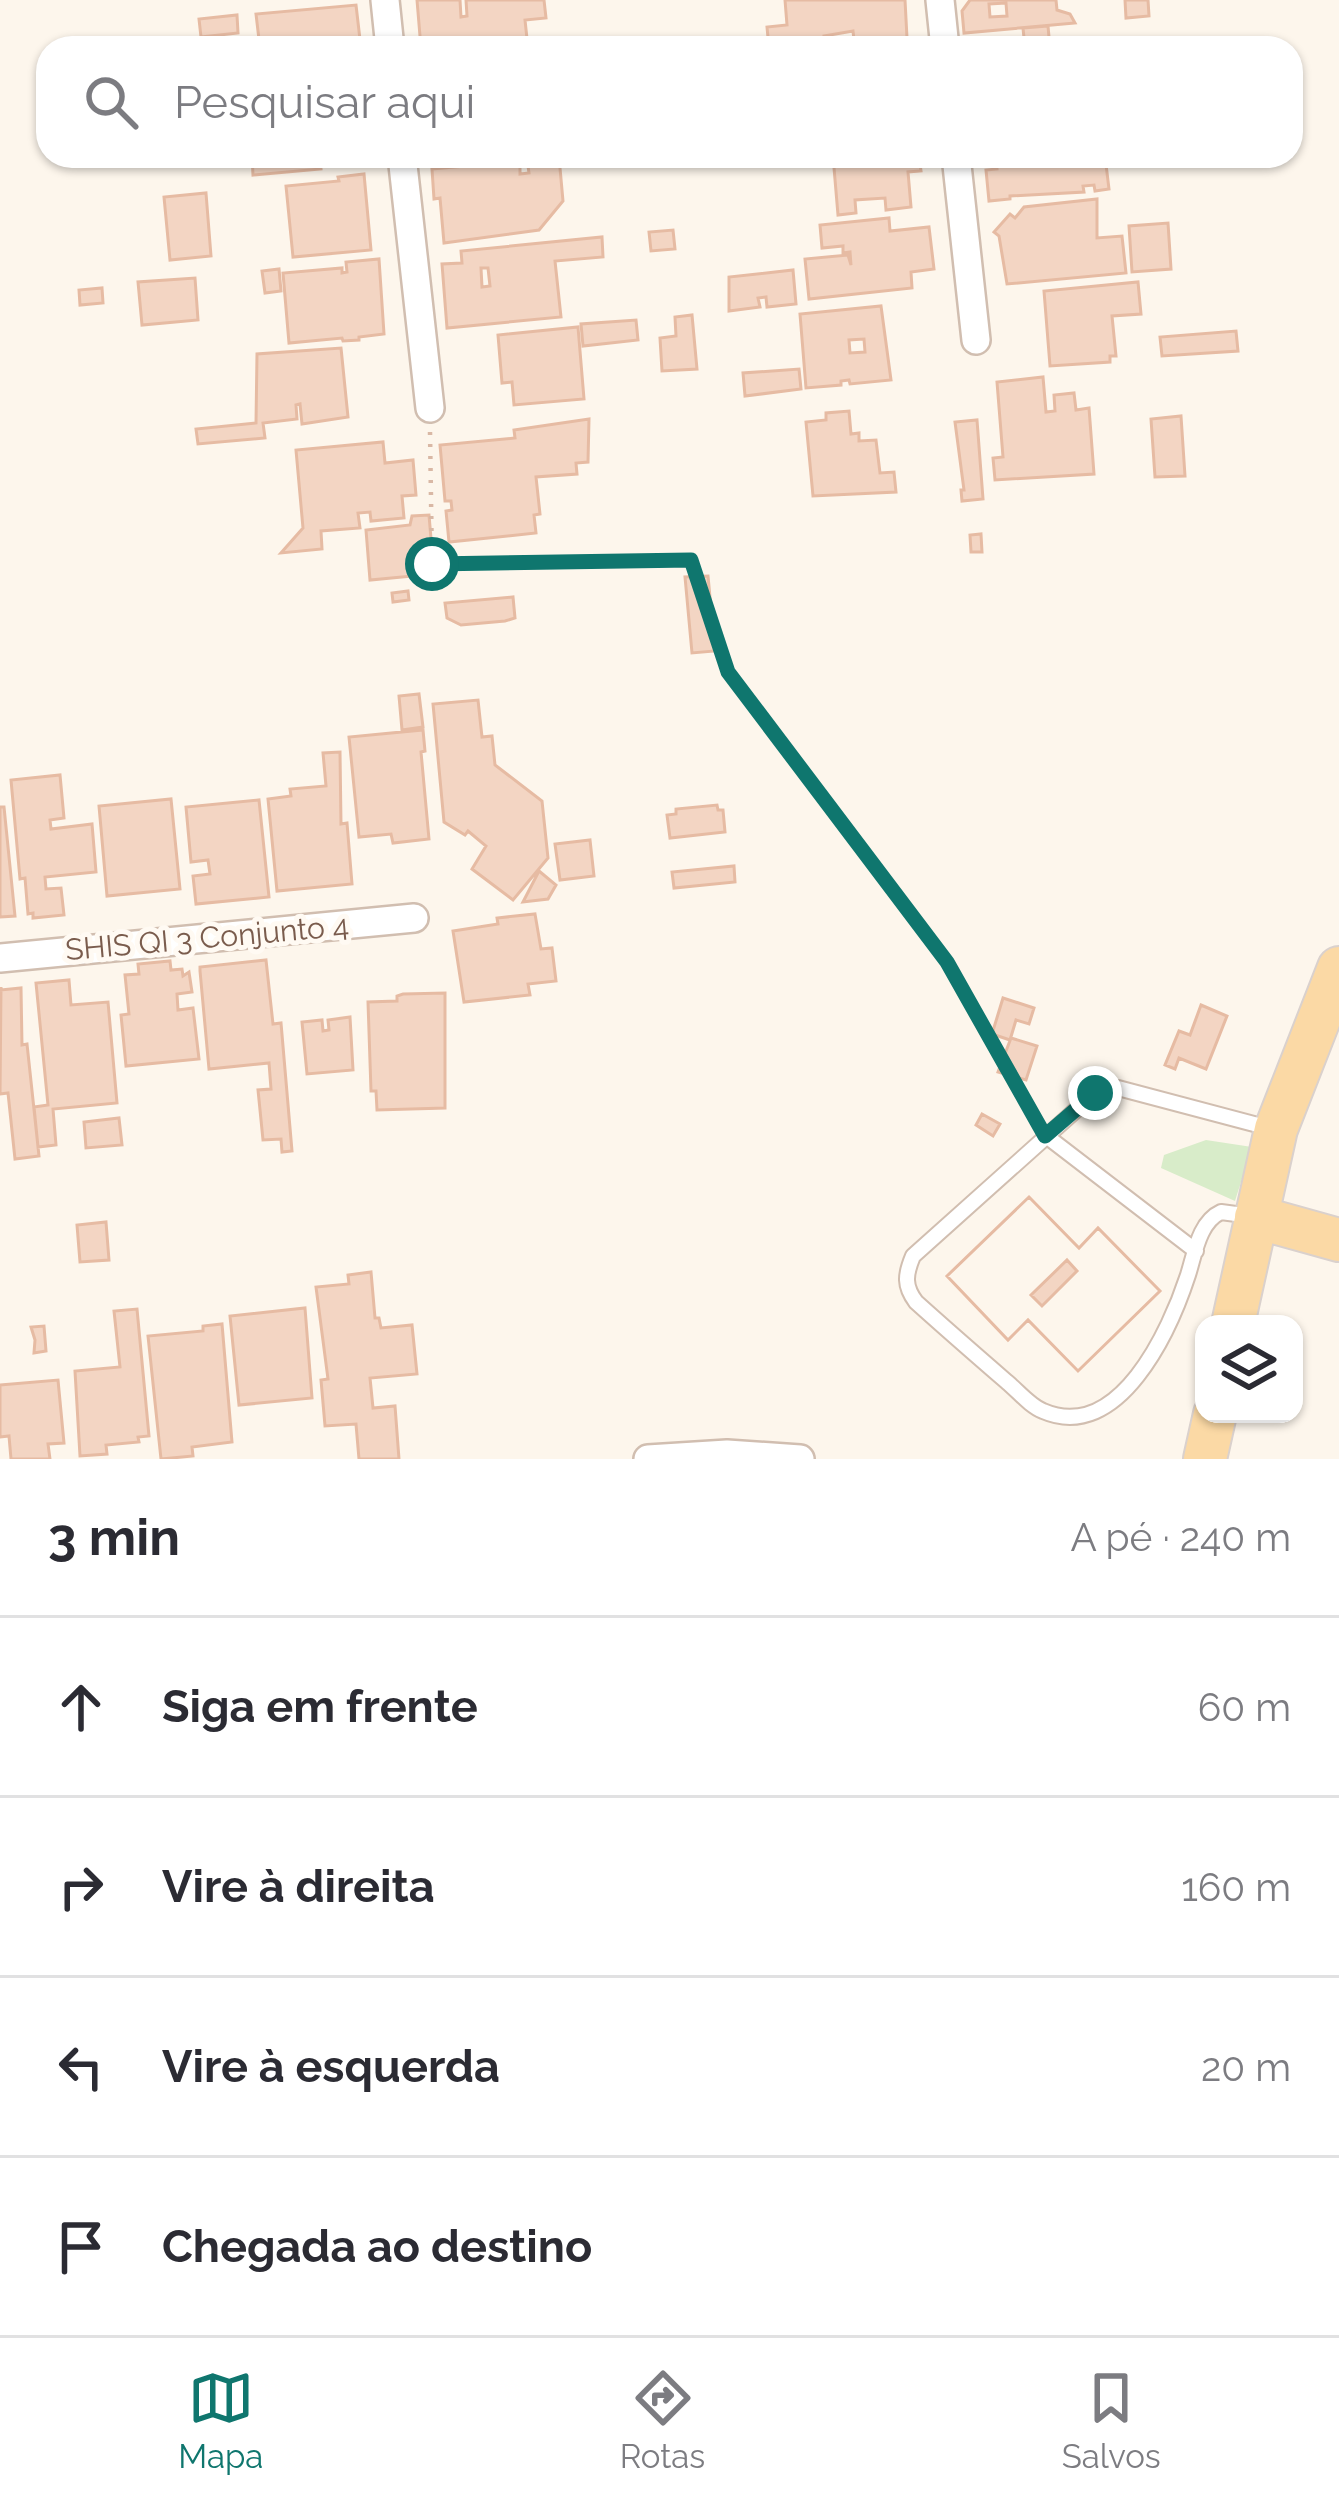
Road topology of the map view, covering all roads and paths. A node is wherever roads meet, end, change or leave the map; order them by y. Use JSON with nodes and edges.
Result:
{"nodes":[{"id":1,"x":385,"y":0,"type":"edge"},
{"id":2,"x":940,"y":0,"type":"edge"},
{"id":3,"x":389,"y":36,"type":"edge"},
{"id":4,"x":944,"y":36,"type":"edge"},
{"id":5,"x":403,"y":168,"type":"edge"},
{"id":6,"x":957,"y":168,"type":"edge"},
{"id":7,"x":976,"y":340,"type":"dead end"},
{"id":8,"x":430,"y":408,"type":"joint"},
{"id":9,"x":414,"y":918,"type":"dead end"},
{"id":10,"x":0,"y":958,"type":"edge"},
{"id":11,"x":1339,"y":968,"type":"edge"},
{"id":12,"x":1276,"y":1130,"type":"junction"},
{"id":13,"x":1045,"y":1136,"type":"junction"},
{"id":14,"x":1256,"y":1216,"type":"junction"},
{"id":15,"x":1339,"y":1240,"type":"edge"},
{"id":16,"x":1196,"y":1251,"type":"junction"},
{"id":17,"x":1235,"y":1315,"type":"edge"},
{"id":18,"x":1213,"y":1423,"type":"edge"},
{"id":19,"x":648,"y":1459,"type":"edge"},
{"id":20,"x":800,"y":1459,"type":"edge"},
{"id":21,"x":1205,"y":1459,"type":"edge"}],
"edges":[{"from":1,"to":3,"type":"street"},
{"from":2,"to":4,"type":"street"},
{"from":5,"to":8,"type":"street"},
{"from":6,"to":7,"type":"street"},
{"from":8,"to":13,"type":"path"},
{"from":9,"to":10,"type":"street","name":"SHIS QI 3 Conjunto 4"},
{"from":11,"to":12,"type":"main road"},
{"from":12,"to":13,"type":"lane"},
{"from":12,"to":14,"type":"main road"},
{"from":13,"to":16,"type":"lane"},
{"from":13,"to":16,"type":"lane"},
{"from":14,"to":15,"type":"main road"},
{"from":14,"to":16,"type":"lane"},
{"from":14,"to":17,"type":"main road"},
{"from":18,"to":21,"type":"main road"},
{"from":19,"to":20,"type":"street"}]}
